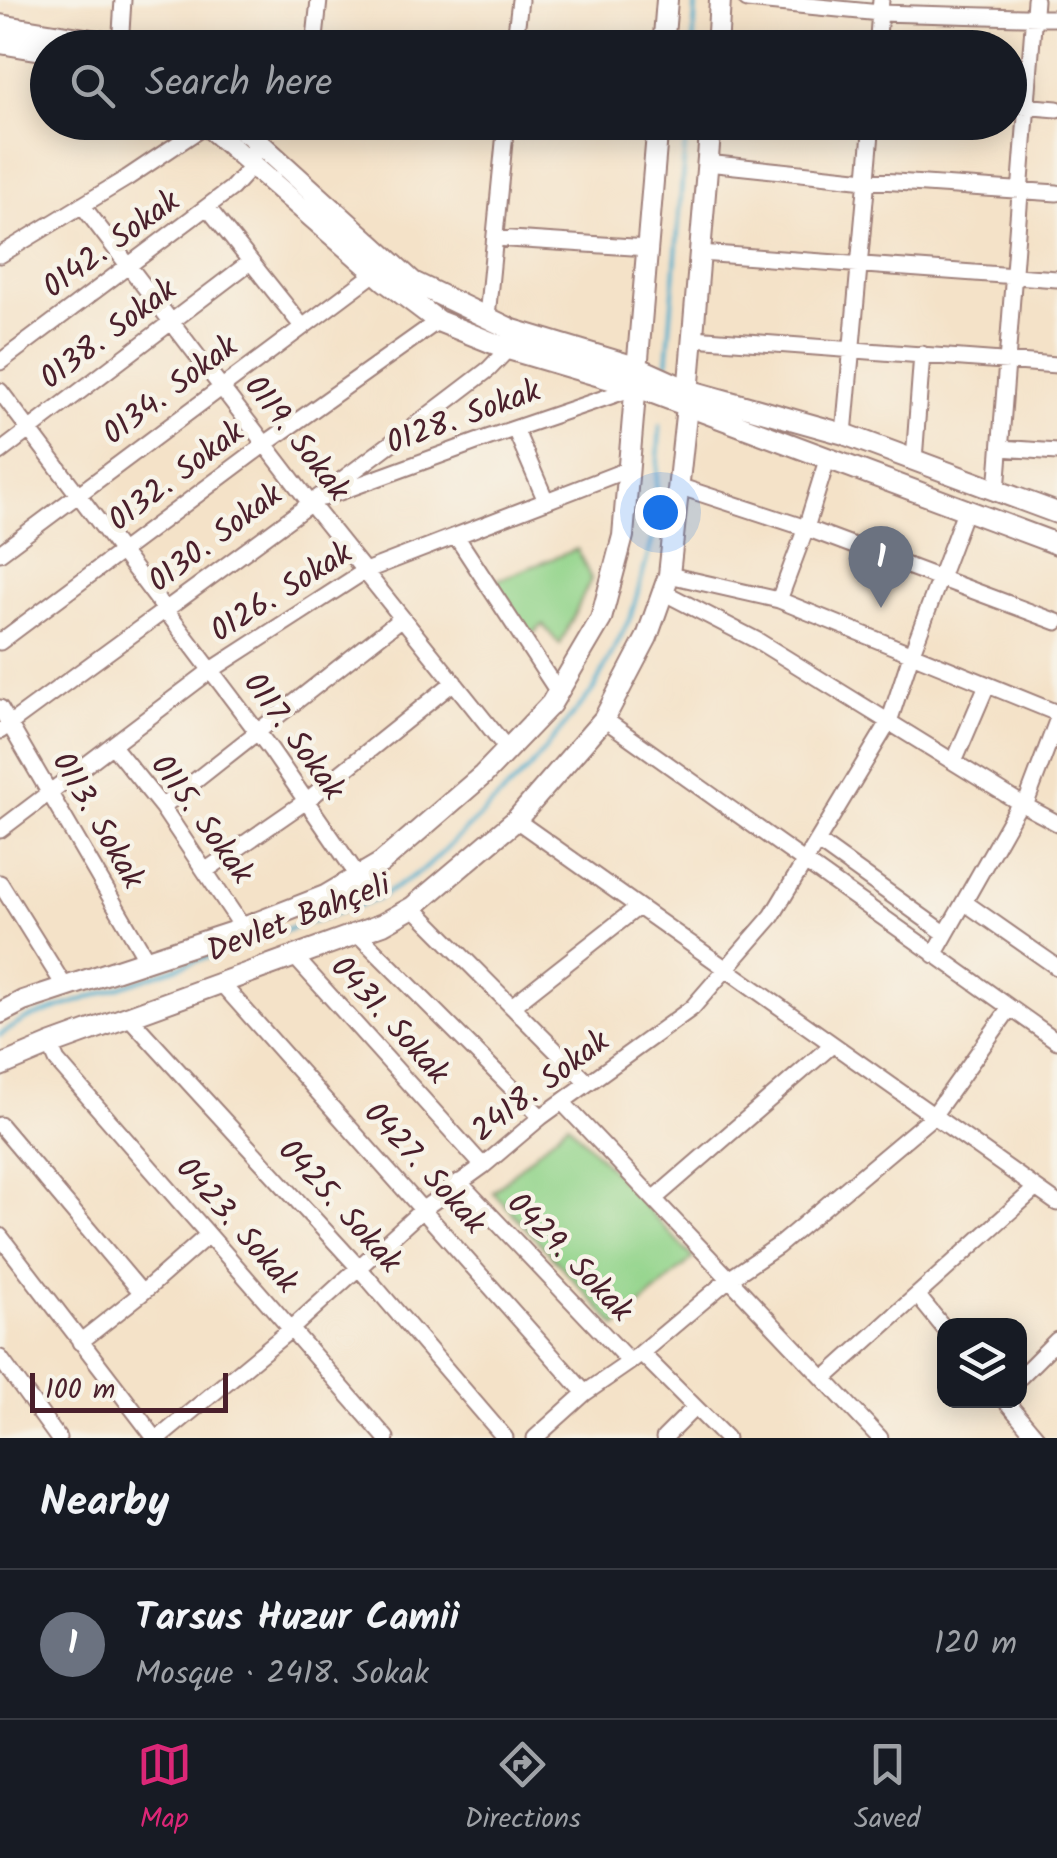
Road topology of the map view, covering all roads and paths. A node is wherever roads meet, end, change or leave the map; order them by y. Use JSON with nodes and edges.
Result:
{"nodes":[{"id":1,"x":123,"y":0,"type":"edge"},
{"id":2,"x":319,"y":0,"type":"edge"},
{"id":3,"x":520,"y":0,"type":"edge"},
{"id":4,"x":667,"y":0,"type":"edge"},
{"id":5,"x":720,"y":0,"type":"edge"},
{"id":6,"x":747,"y":0,"type":"edge"},
{"id":7,"x":880,"y":6,"type":"edge"},
{"id":8,"x":1034,"y":8,"type":"edge"},
{"id":9,"x":1057,"y":18,"type":"edge"},
{"id":10,"x":0,"y":25,"type":"edge"},
{"id":11,"x":31,"y":30,"type":"edge"},
{"id":12,"x":122,"y":30,"type":"edge"},
{"id":13,"x":316,"y":30,"type":"edge"},
{"id":14,"x":516,"y":30,"type":"edge"},
{"id":15,"x":665,"y":30,"type":"edge"},
{"id":16,"x":718,"y":30,"type":"edge"},
{"id":17,"x":0,"y":43,"type":"edge"},
{"id":18,"x":30,"y":48,"type":"edge"},
{"id":19,"x":1027,"y":106,"type":"joint"},
{"id":20,"x":1057,"y":109,"type":"edge"},
{"id":21,"x":180,"y":140,"type":"edge"},
{"id":22,"x":222,"y":140,"type":"edge"},
{"id":23,"x":259,"y":140,"type":"edge"},
{"id":24,"x":271,"y":140,"type":"edge"},
{"id":25,"x":504,"y":140,"type":"edge"},
{"id":26,"x":657,"y":140,"type":"edge"},
{"id":27,"x":709,"y":140,"type":"edge"},
{"id":28,"x":870,"y":140,"type":"edge"},
{"id":29,"x":1024,"y":140,"type":"edge"},
{"id":30,"x":707,"y":163,"type":"junction"},
{"id":31,"x":252,"y":166,"type":"junction"},
{"id":32,"x":866,"y":180,"type":"junction"},
{"id":33,"x":1020,"y":189,"type":"junction"},
{"id":34,"x":1057,"y":192,"type":"edge"},
{"id":35,"x":82,"y":206,"type":"junction"},
{"id":36,"x":208,"y":208,"type":"junction"},
{"id":37,"x":494,"y":238,"type":"junction"},
{"id":38,"x":648,"y":248,"type":"junction"},
{"id":39,"x":700,"y":253,"type":"junction"},
{"id":40,"x":0,"y":254,"type":"edge"},
{"id":41,"x":250,"y":262,"type":"junction"},
{"id":42,"x":859,"y":265,"type":"junction"},
{"id":43,"x":129,"y":266,"type":"junction"},
{"id":44,"x":375,"y":273,"type":"junction"},
{"id":45,"x":1014,"y":275,"type":"junction"},
{"id":46,"x":1057,"y":279,"type":"edge"},
{"id":47,"x":487,"y":318,"type":"junction"},
{"id":48,"x":438,"y":320,"type":"junction"},
{"id":49,"x":172,"y":323,"type":"junction"},
{"id":50,"x":302,"y":326,"type":"junction"},
{"id":51,"x":693,"y":338,"type":"junction"},
{"id":52,"x":508,"y":349,"type":"junction"},
{"id":53,"x":851,"y":350,"type":"junction"},
{"id":54,"x":922,"y":354,"type":"junction"},
{"id":55,"x":1008,"y":360,"type":"junction"},
{"id":56,"x":0,"y":362,"type":"edge"},
{"id":57,"x":1057,"y":365,"type":"edge"},
{"id":58,"x":638,"y":378,"type":"junction"},
{"id":59,"x":221,"y":386,"type":"junction"},
{"id":60,"x":0,"y":392,"type":"edge"},
{"id":61,"x":688,"y":398,"type":"junction"},
{"id":62,"x":515,"y":429,"type":"junction"},
{"id":63,"x":29,"y":430,"type":"junction"},
{"id":64,"x":844,"y":434,"type":"junction"},
{"id":65,"x":265,"y":444,"type":"junction"},
{"id":66,"x":1000,"y":448,"type":"junction"},
{"id":67,"x":0,"y":452,"type":"edge"},
{"id":68,"x":1057,"y":452,"type":"edge"},
{"id":69,"x":827,"y":460,"type":"junction"},
{"id":70,"x":914,"y":460,"type":"junction"},
{"id":71,"x":630,"y":468,"type":"junction"},
{"id":72,"x":678,"y":486,"type":"junction"},
{"id":73,"x":997,"y":491,"type":"junction"},
{"id":74,"x":78,"y":496,"type":"junction"},
{"id":75,"x":546,"y":501,"type":"junction"},
{"id":76,"x":310,"y":503,"type":"junction"},
{"id":77,"x":965,"y":510,"type":"junction"},
{"id":78,"x":1057,"y":514,"type":"edge"},
{"id":79,"x":806,"y":528,"type":"junction"},
{"id":80,"x":456,"y":536,"type":"junction"},
{"id":81,"x":1057,"y":544,"type":"edge"},
{"id":82,"x":0,"y":553,"type":"edge"},
{"id":83,"x":122,"y":554,"type":"junction"},
{"id":84,"x":364,"y":571,"type":"junction"},
{"id":85,"x":941,"y":579,"type":"junction"},
{"id":86,"x":666,"y":584,"type":"junction"},
{"id":87,"x":779,"y":600,"type":"junction"},
{"id":88,"x":165,"y":611,"type":"junction"},
{"id":89,"x":402,"y":618,"type":"junction"},
{"id":90,"x":1057,"y":622,"type":"edge"},
{"id":91,"x":0,"y":642,"type":"edge"},
{"id":92,"x":912,"y":655,"type":"junction"},
{"id":93,"x":210,"y":671,"type":"junction"},
{"id":94,"x":454,"y":682,"type":"junction"},
{"id":95,"x":987,"y":685,"type":"junction"},
{"id":96,"x":558,"y":692,"type":"junction"},
{"id":97,"x":0,"y":708,"type":"edge"},
{"id":98,"x":1057,"y":712,"type":"edge"},
{"id":99,"x":604,"y":719,"type":"junction"},
{"id":100,"x":1057,"y":721,"type":"edge"},
{"id":101,"x":889,"y":722,"type":"junction"},
{"id":102,"x":4,"y":728,"type":"edge"},
{"id":103,"x":257,"y":733,"type":"junction"},
{"id":104,"x":112,"y":745,"type":"junction"},
{"id":105,"x":508,"y":750,"type":"junction"},
{"id":106,"x":954,"y":762,"type":"junction"},
{"id":107,"x":48,"y":793,"type":"junction"},
{"id":108,"x":306,"y":801,"type":"junction"},
{"id":109,"x":1023,"y":805,"type":"junction"},
{"id":110,"x":162,"y":807,"type":"junction"},
{"id":111,"x":516,"y":820,"type":"junction"},
{"id":112,"x":1057,"y":823,"type":"edge"},
{"id":113,"x":0,"y":830,"type":"edge"},
{"id":114,"x":818,"y":842,"type":"junction"},
{"id":115,"x":805,"y":864,"type":"junction"},
{"id":116,"x":205,"y":871,"type":"junction"},
{"id":117,"x":358,"y":876,"type":"junction"},
{"id":118,"x":0,"y":882,"type":"edge"},
{"id":119,"x":964,"y":902,"type":"junction"},
{"id":120,"x":414,"y":907,"type":"junction"},
{"id":121,"x":638,"y":908,"type":"junction"},
{"id":122,"x":244,"y":928,"type":"junction"},
{"id":123,"x":357,"y":933,"type":"junction"},
{"id":124,"x":946,"y":934,"type":"junction"},
{"id":125,"x":934,"y":954,"type":"junction"},
{"id":126,"x":294,"y":956,"type":"junction"},
{"id":127,"x":147,"y":960,"type":"junction"},
{"id":128,"x":1057,"y":967,"type":"edge"},
{"id":129,"x":726,"y":970,"type":"junction"},
{"id":130,"x":221,"y":983,"type":"junction"},
{"id":131,"x":65,"y":987,"type":"junction"},
{"id":132,"x":512,"y":1006,"type":"junction"},
{"id":133,"x":1010,"y":1008,"type":"junction"},
{"id":134,"x":0,"y":1013,"type":"edge"},
{"id":135,"x":128,"y":1016,"type":"junction"},
{"id":136,"x":1057,"y":1041,"type":"edge"},
{"id":137,"x":50,"y":1045,"type":"junction"},
{"id":138,"x":832,"y":1045,"type":"junction"},
{"id":139,"x":0,"y":1066,"type":"edge"},
{"id":140,"x":588,"y":1084,"type":"junction"},
{"id":141,"x":562,"y":1102,"type":"junction"},
{"id":142,"x":933,"y":1116,"type":"junction"},
{"id":143,"x":541,"y":1117,"type":"junction"},
{"id":144,"x":0,"y":1125,"type":"edge"},
{"id":145,"x":483,"y":1166,"type":"junction"},
{"id":146,"x":458,"y":1182,"type":"junction"},
{"id":147,"x":1036,"y":1188,"type":"junction"},
{"id":148,"x":654,"y":1199,"type":"junction"},
{"id":149,"x":1057,"y":1203,"type":"edge"},
{"id":150,"x":424,"y":1208,"type":"junction"},
{"id":151,"x":0,"y":1236,"type":"edge"},
{"id":152,"x":208,"y":1236,"type":"junction"},
{"id":153,"x":359,"y":1268,"type":"junction"},
{"id":154,"x":729,"y":1279,"type":"junction"},
{"id":155,"x":142,"y":1293,"type":"junction"},
{"id":156,"x":917,"y":1295,"type":"junction"},
{"id":157,"x":937,"y":1319,"type":"edge"},
{"id":158,"x":290,"y":1330,"type":"junction"},
{"id":159,"x":1057,"y":1340,"type":"edge"},
{"id":160,"x":80,"y":1342,"type":"junction"},
{"id":161,"x":0,"y":1358,"type":"edge"},
{"id":162,"x":636,"y":1358,"type":"junction"},
{"id":163,"x":1027,"y":1370,"type":"edge"},
{"id":164,"x":824,"y":1379,"type":"junction"},
{"id":165,"x":585,"y":1393,"type":"junction"},
{"id":166,"x":695,"y":1407,"type":"junction"},
{"id":167,"x":1012,"y":1408,"type":"edge"},
{"id":168,"x":58,"y":1438,"type":"edge"},
{"id":169,"x":157,"y":1438,"type":"edge"},
{"id":170,"x":386,"y":1438,"type":"edge"},
{"id":171,"x":504,"y":1438,"type":"edge"},
{"id":172,"x":535,"y":1438,"type":"edge"},
{"id":173,"x":664,"y":1438,"type":"edge"},
{"id":174,"x":726,"y":1438,"type":"edge"},
{"id":175,"x":880,"y":1438,"type":"edge"},
{"id":176,"x":1037,"y":1438,"type":"edge"}],
"edges":[{"from":1,"to":12,"type":"street"},
{"from":2,"to":13,"type":"street"},
{"from":3,"to":14,"type":"street"},
{"from":4,"to":15,"type":"street"},
{"from":5,"to":16,"type":"street"},
{"from":6,"to":7,"type":"street"},
{"from":7,"to":8,"type":"street"},
{"from":8,"to":9,"type":"street"},
{"from":8,"to":19,"type":"street"},
{"from":10,"to":11,"type":"street"},
{"from":17,"to":18,"type":"street"},
{"from":19,"to":20,"type":"street"},
{"from":21,"to":35,"type":"street"},
{"from":22,"to":31,"type":"street"},
{"from":23,"to":31,"type":"street"},
{"from":24,"to":47,"type":"street"},
{"from":25,"to":37,"type":"street"},
{"from":26,"to":38,"type":"street","name":"Devlet Bahçeli"},
{"from":27,"to":30,"type":"street","name":"Devlet Bahçeli"},
{"from":28,"to":32,"type":"street"},
{"from":29,"to":33,"type":"street"},
{"from":30,"to":32,"type":"street"},
{"from":30,"to":39,"type":"street","name":"Devlet Bahçeli"},
{"from":31,"to":36,"type":"street","name":"0142. Sokak"},
{"from":31,"to":44,"type":"street"},
{"from":32,"to":33,"type":"street"},
{"from":32,"to":42,"type":"street"},
{"from":33,"to":34,"type":"street"},
{"from":33,"to":45,"type":"street"},
{"from":35,"to":40,"type":"street"},
{"from":35,"to":43,"type":"street","name":"0119. Sokak"},
{"from":36,"to":41,"type":"street"},
{"from":36,"to":43,"type":"street","name":"0142. Sokak"},
{"from":37,"to":38,"type":"street"},
{"from":37,"to":47,"type":"street"},
{"from":38,"to":58,"type":"street","name":"Devlet Bahçeli"},
{"from":39,"to":42,"type":"street"},
{"from":39,"to":51,"type":"street","name":"Devlet Bahçeli"},
{"from":41,"to":49,"type":"street","name":"0138. Sokak"},
{"from":41,"to":50,"type":"street"},
{"from":42,"to":45,"type":"street"},
{"from":42,"to":53,"type":"street"},
{"from":43,"to":49,"type":"street","name":"0119. Sokak"},
{"from":43,"to":56,"type":"street","name":"0142. Sokak"},
{"from":44,"to":48,"type":"street"},
{"from":44,"to":50,"type":"street","name":"0134. Sokak"},
{"from":45,"to":46,"type":"street"},
{"from":45,"to":55,"type":"street"},
{"from":47,"to":58,"type":"street"},
{"from":48,"to":52,"type":"street"},
{"from":48,"to":65,"type":"street","name":"0132. Sokak"},
{"from":49,"to":59,"type":"street","name":"0119. Sokak"},
{"from":49,"to":63,"type":"street","name":"0138. Sokak"},
{"from":50,"to":59,"type":"street","name":"0134. Sokak"},
{"from":51,"to":53,"type":"street"},
{"from":51,"to":61,"type":"street","name":"Devlet Bahçeli"},
{"from":52,"to":58,"type":"street"},
{"from":52,"to":76,"type":"street","name":"0130. Sokak"},
{"from":53,"to":54,"type":"street"},
{"from":53,"to":64,"type":"street"},
{"from":54,"to":55,"type":"street"},
{"from":54,"to":70,"type":"street"},
{"from":55,"to":57,"type":"street"},
{"from":55,"to":66,"type":"street"},
{"from":58,"to":61,"type":"street"},
{"from":58,"to":62,"type":"street","name":"0128. Sokak"},
{"from":58,"to":71,"type":"street","name":"Devlet Bahçeli"},
{"from":59,"to":65,"type":"street","name":"0119. Sokak"},
{"from":59,"to":74,"type":"street","name":"0134. Sokak"},
{"from":60,"to":63,"type":"street","name":"0117. Sokak"},
{"from":61,"to":64,"type":"street"},
{"from":61,"to":69,"type":"street"},
{"from":61,"to":72,"type":"street","name":"Devlet Bahçeli"},
{"from":62,"to":75,"type":"street"},
{"from":62,"to":76,"type":"street","name":"0128. Sokak"},
{"from":63,"to":67,"type":"street","name":"0138. Sokak"},
{"from":63,"to":74,"type":"street","name":"0117. Sokak"},
{"from":64,"to":70,"type":"street"},
{"from":65,"to":76,"type":"street","name":"0119. Sokak"},
{"from":65,"to":83,"type":"street","name":"0132. Sokak"},
{"from":66,"to":68,"type":"street"},
{"from":66,"to":73,"type":"street"},
{"from":69,"to":77,"type":"street"},
{"from":69,"to":79,"type":"street"},
{"from":70,"to":73,"type":"street"},
{"from":71,"to":75,"type":"street","name":"0126. Sokak"},
{"from":71,"to":96,"type":"street","name":"Devlet Bahçeli"},
{"from":72,"to":79,"type":"street"},
{"from":72,"to":86,"type":"street","name":"Devlet Bahçeli"},
{"from":73,"to":78,"type":"street"},
{"from":74,"to":82,"type":"street","name":"0134. Sokak"},
{"from":74,"to":83,"type":"street","name":"0117. Sokak"},
{"from":75,"to":80,"type":"street","name":"0126. Sokak"},
{"from":76,"to":84,"type":"street","name":"0119. Sokak"},
{"from":76,"to":88,"type":"street","name":"0130. Sokak"},
{"from":77,"to":81,"type":"street"},
{"from":77,"to":85,"type":"street","name":"2418. Sokak"},
{"from":79,"to":85,"type":"street"},
{"from":79,"to":87,"type":"street"},
{"from":80,"to":84,"type":"street","name":"0126. Sokak"},
{"from":80,"to":96,"type":"street"},
{"from":83,"to":88,"type":"street","name":"0117. Sokak"},
{"from":83,"to":91,"type":"street","name":"0132. Sokak"},
{"from":84,"to":89,"type":"street","name":"0119. Sokak"},
{"from":84,"to":93,"type":"street","name":"0126. Sokak"},
{"from":85,"to":90,"type":"street"},
{"from":85,"to":92,"type":"street","name":"2418. Sokak"},
{"from":86,"to":87,"type":"street"},
{"from":86,"to":99,"type":"street","name":"Devlet Bahçeli"},
{"from":86,"to":101,"type":"street"},
{"from":87,"to":92,"type":"street"},
{"from":88,"to":93,"type":"street","name":"0117. Sokak"},
{"from":88,"to":102,"type":"street","name":"0130. Sokak"},
{"from":89,"to":94,"type":"street","name":"0119. Sokak"},
{"from":89,"to":103,"type":"street"},
{"from":92,"to":95,"type":"street"},
{"from":92,"to":101,"type":"street","name":"2418. Sokak"},
{"from":93,"to":103,"type":"street","name":"0117. Sokak"},
{"from":93,"to":104,"type":"street","name":"0126. Sokak"},
{"from":94,"to":105,"type":"street","name":"0119. Sokak"},
{"from":94,"to":108,"type":"street"},
{"from":95,"to":98,"type":"street"},
{"from":95,"to":106,"type":"street"},
{"from":96,"to":105,"type":"street","name":"Devlet Bahçeli"},
{"from":97,"to":102,"type":"street","name":"0113. Sokak"},
{"from":99,"to":111,"type":"street","name":"Devlet Bahçeli"},
{"from":99,"to":115,"type":"street"},
{"from":100,"to":109,"type":"street"},
{"from":101,"to":106,"type":"street"},
{"from":101,"to":114,"type":"street","name":"2418. Sokak"},
{"from":102,"to":107,"type":"street","name":"0113. Sokak"},
{"from":103,"to":108,"type":"street","name":"0117. Sokak"},
{"from":103,"to":110,"type":"street"},
{"from":104,"to":107,"type":"street","name":"0126. Sokak"},
{"from":104,"to":110,"type":"street","name":"0115. Sokak"},
{"from":105,"to":117,"type":"street","name":"Devlet Bahçeli"},
{"from":106,"to":109,"type":"street"},
{"from":107,"to":113,"type":"street","name":"0126. Sokak"},
{"from":107,"to":127,"type":"street","name":"0113. Sokak"},
{"from":108,"to":116,"type":"street"},
{"from":108,"to":117,"type":"street","name":"0117. Sokak"},
{"from":109,"to":112,"type":"street"},
{"from":109,"to":119,"type":"street"},
{"from":110,"to":116,"type":"street","name":"0115. Sokak"},
{"from":111,"to":120,"type":"street","name":"Devlet Bahçeli"},
{"from":111,"to":121,"type":"street"},
{"from":114,"to":115,"type":"street","name":"2418. Sokak"},
{"from":114,"to":124,"type":"street"},
{"from":115,"to":125,"type":"street"},
{"from":115,"to":129,"type":"street","name":"2418. Sokak"},
{"from":116,"to":122,"type":"street","name":"0115. Sokak"},
{"from":117,"to":122,"type":"street","name":"Devlet Bahçeli"},
{"from":118,"to":131,"type":"street"},
{"from":119,"to":124,"type":"street"},
{"from":119,"to":128,"type":"street"},
{"from":120,"to":123,"type":"street","name":"Devlet Bahçeli"},
{"from":120,"to":132,"type":"street"},
{"from":121,"to":129,"type":"street"},
{"from":121,"to":132,"type":"street"},
{"from":122,"to":127,"type":"street","name":"Devlet Bahçeli"},
{"from":123,"to":126,"type":"street","name":"Devlet Bahçeli"},
{"from":123,"to":143,"type":"street"},
{"from":124,"to":125,"type":"street"},
{"from":125,"to":133,"type":"street"},
{"from":126,"to":130,"type":"street","name":"Devlet Bahçeli"},
{"from":126,"to":145,"type":"street","name":"0431. Sokak"},
{"from":127,"to":131,"type":"street","name":"Devlet Bahçeli"},
{"from":129,"to":138,"type":"street"},
{"from":129,"to":140,"type":"street","name":"2418. Sokak"},
{"from":130,"to":135,"type":"street","name":"Devlet Bahçeli"},
{"from":130,"to":150,"type":"street","name":"0427. Sokak"},
{"from":131,"to":134,"type":"street","name":"Devlet Bahçeli"},
{"from":132,"to":140,"type":"street"},
{"from":133,"to":136,"type":"street"},
{"from":133,"to":142,"type":"street"},
{"from":135,"to":137,"type":"street","name":"Devlet Bahçeli"},
{"from":135,"to":153,"type":"street","name":"0425. Sokak"},
{"from":137,"to":139,"type":"street","name":"Devlet Bahçeli"},
{"from":137,"to":152,"type":"street","name":"0423. Sokak"},
{"from":138,"to":142,"type":"street"},
{"from":138,"to":148,"type":"street"},
{"from":140,"to":141,"type":"street","name":"2418. Sokak"},
{"from":141,"to":143,"type":"street","name":"2418. Sokak"},
{"from":141,"to":148,"type":"street"},
{"from":142,"to":147,"type":"street"},
{"from":142,"to":154,"type":"street"},
{"from":143,"to":145,"type":"street","name":"2418. Sokak"},
{"from":144,"to":155,"type":"street"},
{"from":145,"to":146,"type":"street","name":"2418. Sokak"},
{"from":146,"to":150,"type":"street","name":"2418. Sokak"},
{"from":146,"to":162,"type":"street","name":"0429. Sokak"},
{"from":147,"to":149,"type":"street"},
{"from":147,"to":156,"type":"street"},
{"from":148,"to":154,"type":"street"},
{"from":150,"to":153,"type":"street","name":"2418. Sokak"},
{"from":150,"to":165,"type":"street","name":"0427. Sokak"},
{"from":151,"to":160,"type":"street"},
{"from":152,"to":155,"type":"street"},
{"from":152,"to":158,"type":"street","name":"0423. Sokak"},
{"from":153,"to":158,"type":"street","name":"2418. Sokak"},
{"from":153,"to":171,"type":"street","name":"0425. Sokak"},
{"from":154,"to":162,"type":"street"},
{"from":154,"to":164,"type":"street"},
{"from":155,"to":160,"type":"street"},
{"from":156,"to":157,"type":"street"},
{"from":156,"to":164,"type":"street"},
{"from":158,"to":169,"type":"street","name":"2418. Sokak"},
{"from":158,"to":170,"type":"street","name":"0423. Sokak"},
{"from":159,"to":163,"type":"street"},
{"from":160,"to":169,"type":"street"},
{"from":161,"to":168,"type":"street"},
{"from":162,"to":165,"type":"street"},
{"from":162,"to":166,"type":"street","name":"0429. Sokak"},
{"from":164,"to":175,"type":"street"},
{"from":165,"to":172,"type":"street"},
{"from":166,"to":173,"type":"street"},
{"from":166,"to":174,"type":"street","name":"0429. Sokak"},
{"from":167,"to":176,"type":"street"}]}
